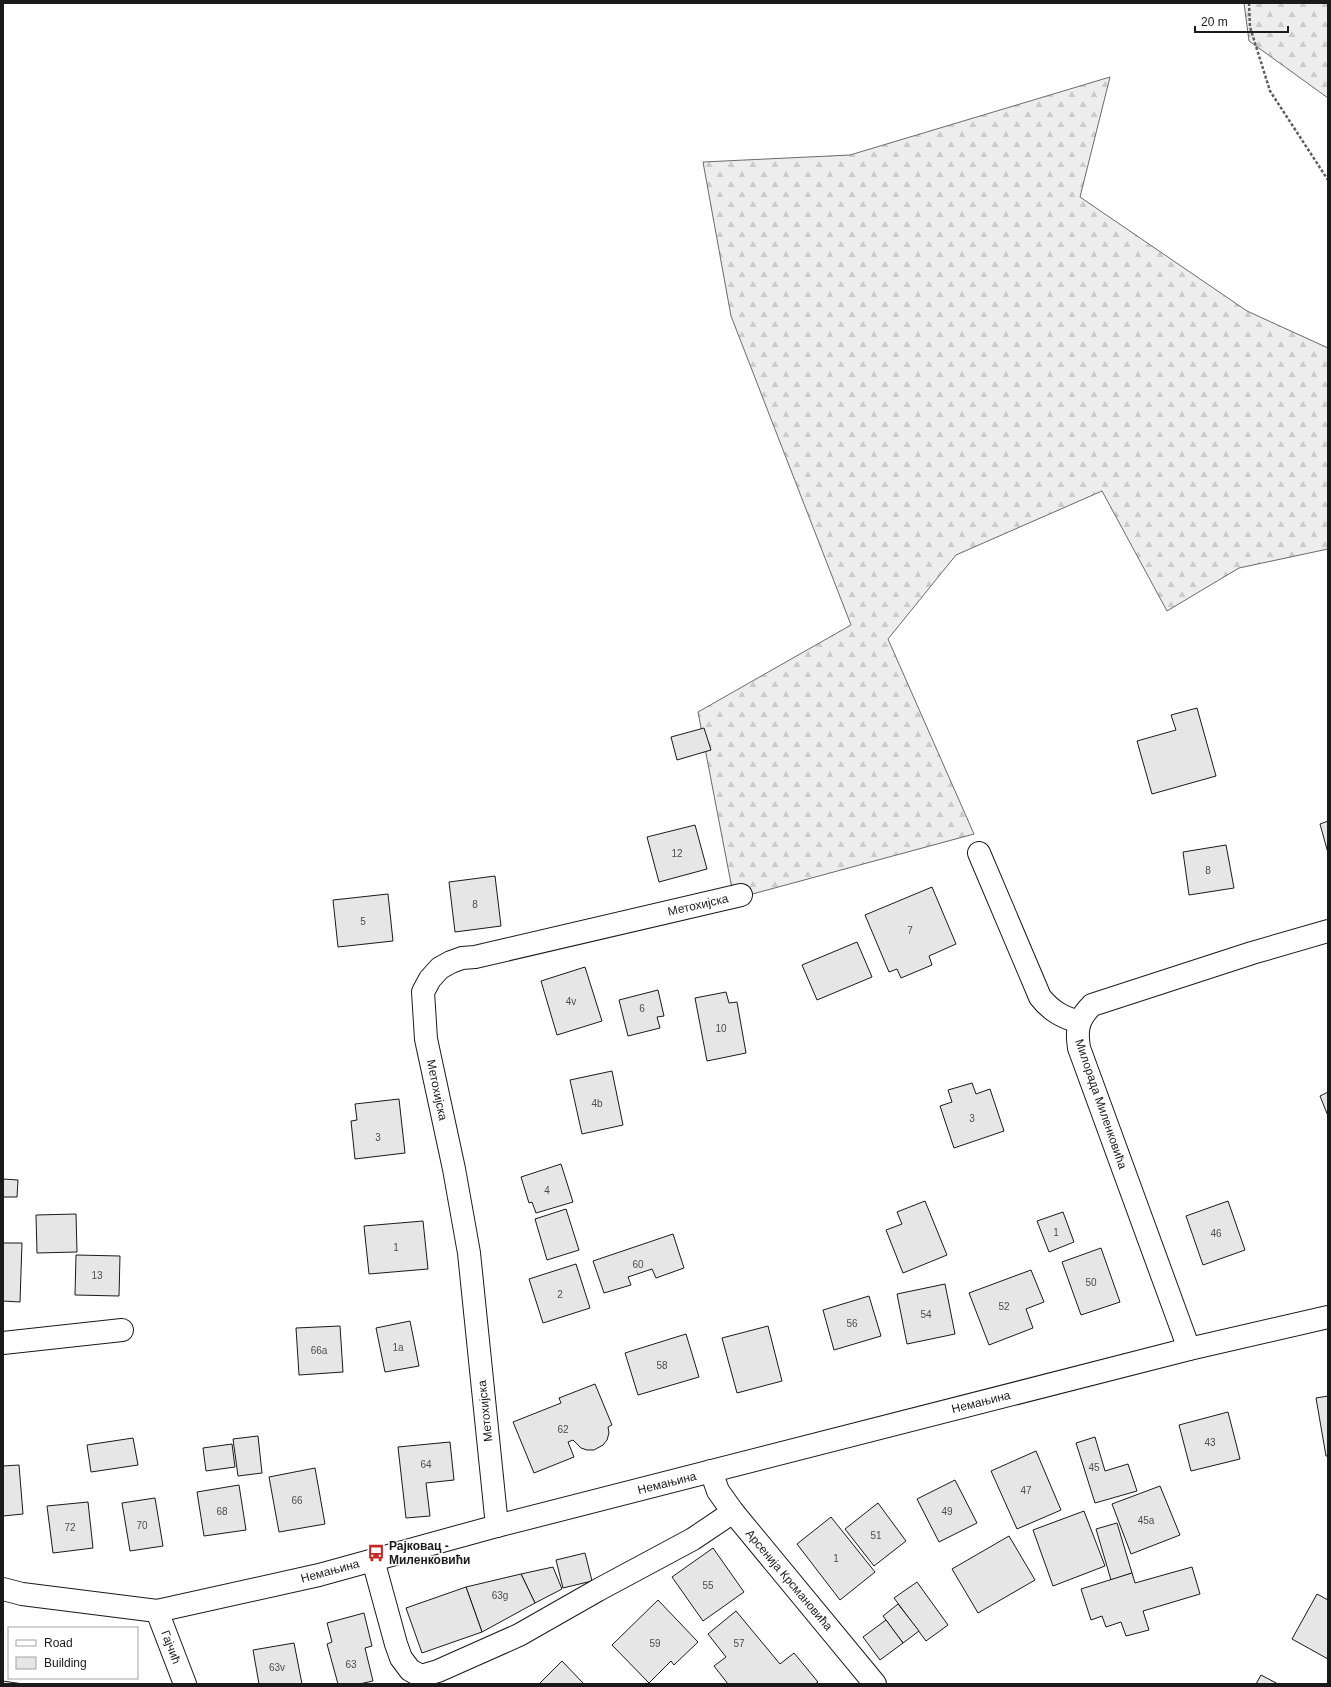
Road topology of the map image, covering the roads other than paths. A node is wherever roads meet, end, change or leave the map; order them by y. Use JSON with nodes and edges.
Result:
{"nodes":[{"id":1,"x":979,"y":853,"type":"dead end"},
{"id":2,"x":741,"y":894,"type":"dead end"},
{"id":3,"x":1328,"y":931,"type":"edge"},
{"id":4,"x":1079,"y":1022,"type":"junction"},
{"id":5,"x":1328,"y":1317,"type":"edge"},
{"id":6,"x":122,"y":1330,"type":"dead end"},
{"id":7,"x":3,"y":1343,"type":"edge"},
{"id":8,"x":1189,"y":1349,"type":"junction"},
{"id":9,"x":711,"y":1471,"type":"junction"},
{"id":10,"x":733,"y":1512,"type":"junction"},
{"id":11,"x":497,"y":1526,"type":"junction"},
{"id":12,"x":373,"y":1560,"type":"junction"},
{"id":13,"x":3,"y":1589,"type":"edge"},
{"id":14,"x":157,"y":1611,"type":"junction"},
{"id":15,"x":185,"y":1684,"type":"edge"},
{"id":16,"x":875,"y":1684,"type":"edge"}],
"edges":[{"from":1,"to":4,"type":"street"},
{"from":2,"to":11,"type":"street","name":"Метохијска"},
{"from":3,"to":4,"type":"street","name":"Милорада Миленковића"},
{"from":4,"to":8,"type":"street","name":"Милорада Миленковића"},
{"from":5,"to":8,"type":"street","name":"Немањина"},
{"from":6,"to":7,"type":"street"},
{"from":8,"to":9,"type":"street","name":"Немањина"},
{"from":9,"to":10,"type":"street","name":"Арсенија Крсмановића"},
{"from":9,"to":11,"type":"street","name":"Немањина"},
{"from":10,"to":12,"type":"street"},
{"from":10,"to":16,"type":"street","name":"Арсенија Крсмановића"},
{"from":11,"to":12,"type":"street","name":"Немањина"},
{"from":12,"to":14,"type":"street","name":"Немањина"},
{"from":13,"to":14,"type":"street","name":"Немањина"},
{"from":14,"to":15,"type":"street","name":"Гајчић"}]}
